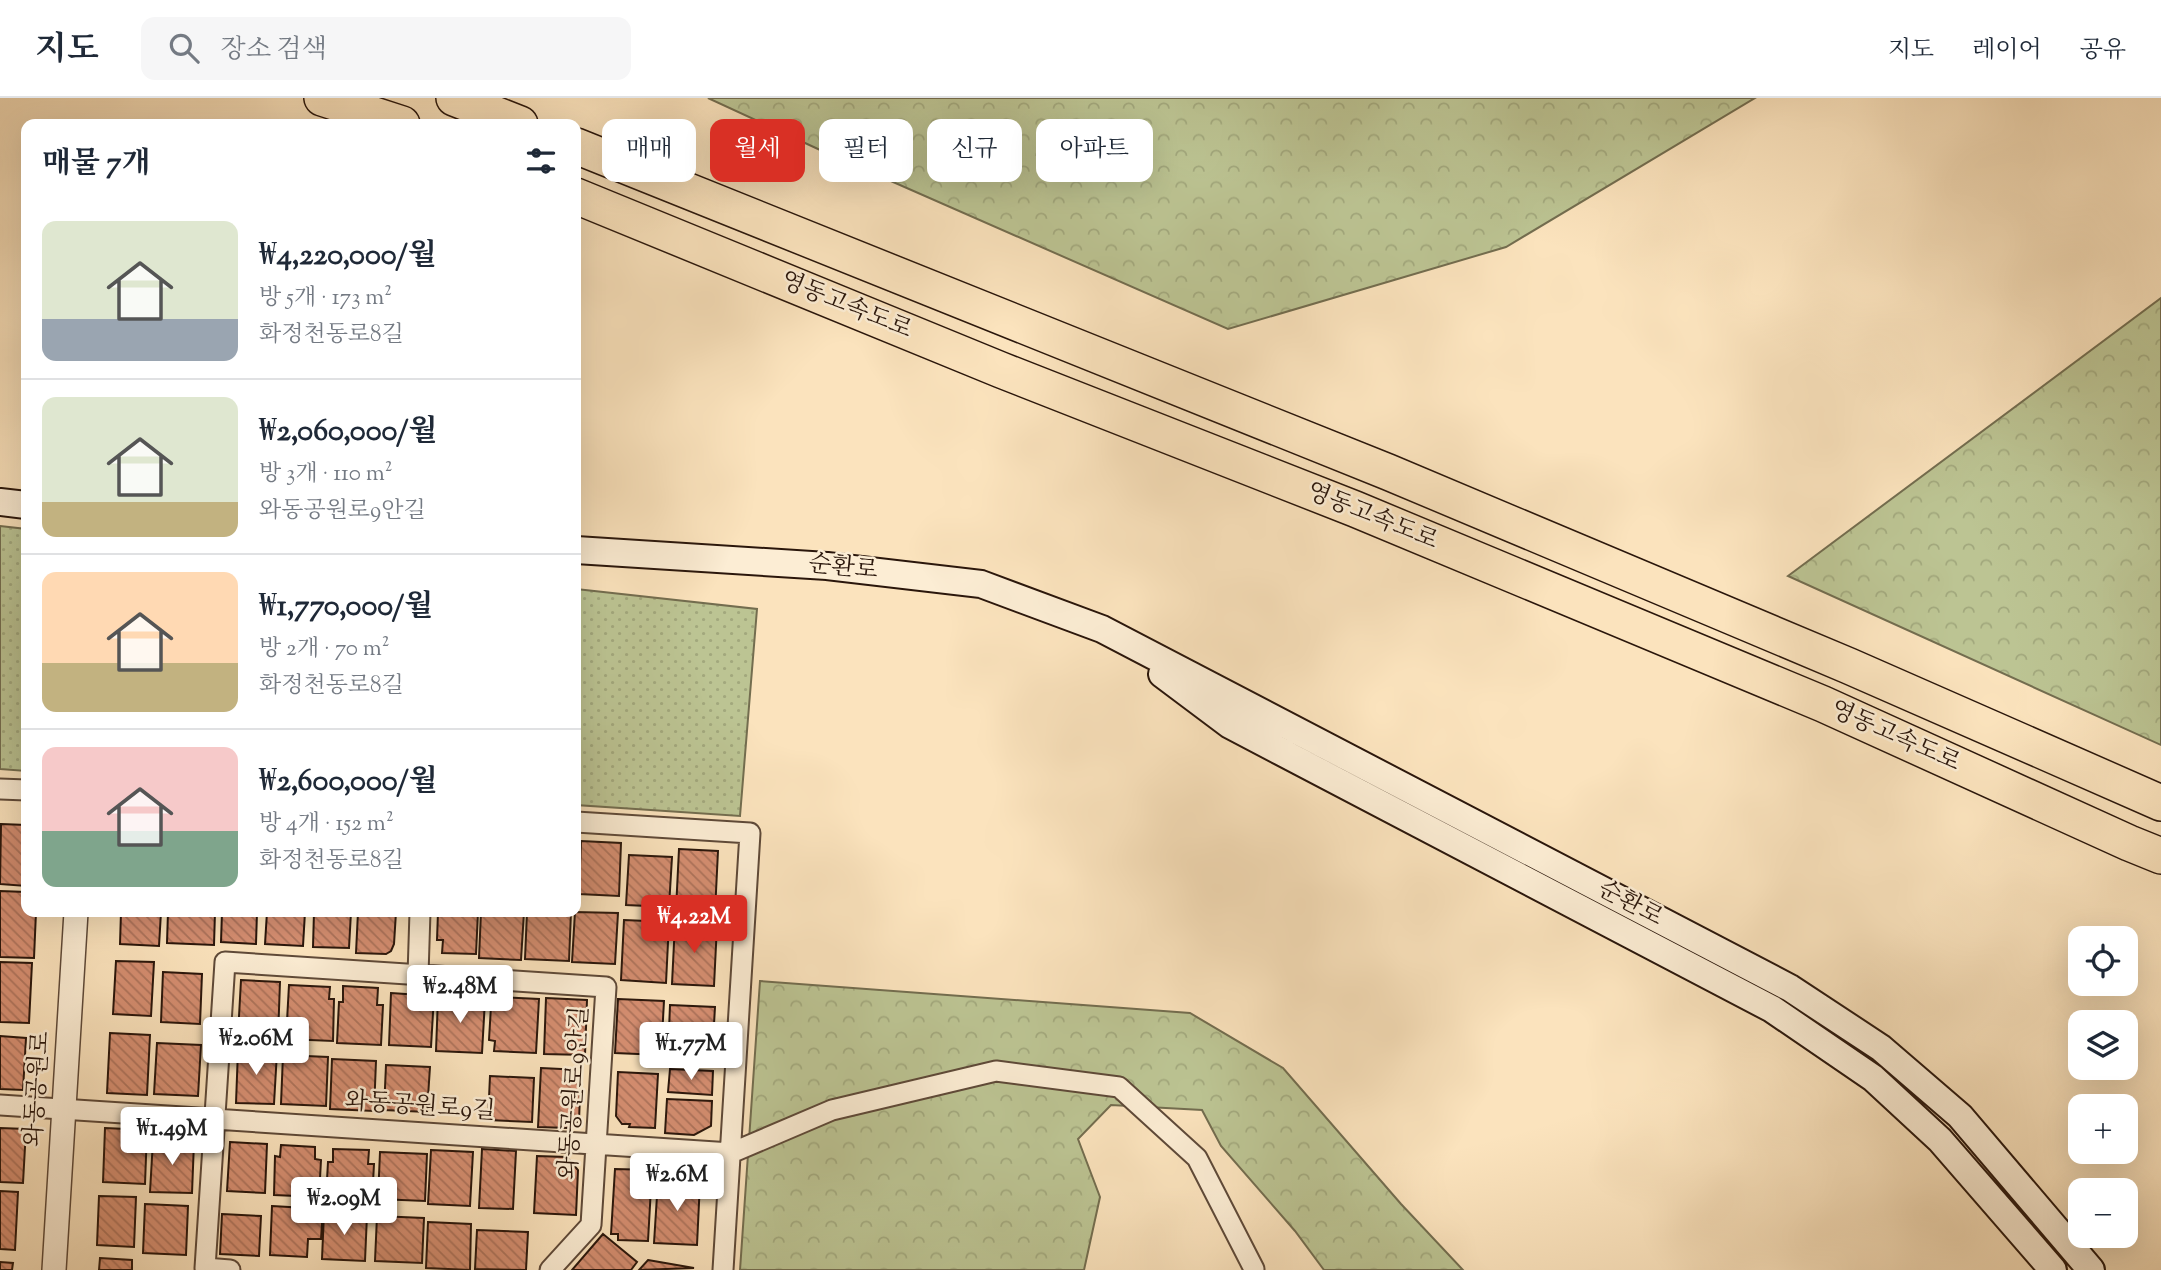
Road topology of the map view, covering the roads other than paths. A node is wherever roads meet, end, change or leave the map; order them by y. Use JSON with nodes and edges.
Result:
{"nodes":[{"id":1,"x":322,"y":98,"type":"edge"},
{"id":2,"x":454,"y":98,"type":"edge"},
{"id":3,"x":386,"y":119,"type":"edge"},
{"id":4,"x":507,"y":119,"type":"edge"},
{"id":5,"x":581,"y":148,"type":"edge"},
{"id":6,"x":581,"y":198,"type":"edge"},
{"id":7,"x":0,"y":502,"type":"edge"},
{"id":8,"x":21,"y":504,"type":"edge"},
{"id":9,"x":581,"y":550,"type":"edge"},
{"id":10,"x":1102,"y":629,"type":"junction"},
{"id":11,"x":0,"y":789,"type":"edge"},
{"id":12,"x":21,"y":790,"type":"edge"},
{"id":13,"x":2161,"y":803,"type":"edge"},
{"id":14,"x":581,"y":822,"type":"edge"},
{"id":15,"x":2161,"y":856,"type":"edge"},
{"id":16,"x":76,"y":917,"type":"edge"},
{"id":17,"x":420,"y":917,"type":"edge"},
{"id":18,"x":418,"y":975,"type":"junction"},
{"id":19,"x":0,"y":1105,"type":"edge"},
{"id":20,"x":63,"y":1109,"type":"junction"},
{"id":21,"x":215,"y":1119,"type":"junction"},
{"id":22,"x":596,"y":1144,"type":"junction"},
{"id":23,"x":731,"y":1153,"type":"junction"},
{"id":24,"x":1254,"y":1269,"type":"edge"},
{"id":25,"x":54,"y":1270,"type":"edge"},
{"id":26,"x":230,"y":1270,"type":"edge"},
{"id":27,"x":550,"y":1270,"type":"edge"},
{"id":28,"x":723,"y":1270,"type":"edge"},
{"id":29,"x":2053,"y":1270,"type":"edge"},
{"id":30,"x":2091,"y":1270,"type":"edge"}],
"edges":[{"from":1,"to":3,"type":"highway"},
{"from":2,"to":4,"type":"highway"},
{"from":5,"to":13,"type":"highway","name":"영동고속도로"},
{"from":6,"to":15,"type":"highway","name":"영동고속도로"},
{"from":7,"to":8,"type":"main road"},
{"from":9,"to":10,"type":"main road","name":"순환로"},
{"from":10,"to":29,"type":"main road","name":"순환로"},
{"from":10,"to":30,"type":"main road","name":"순환로"},
{"from":11,"to":12,"type":"street"},
{"from":14,"to":23,"type":"street"},
{"from":16,"to":20,"type":"street","name":"와동공원로"},
{"from":17,"to":18,"type":"street"},
{"from":18,"to":21,"type":"street","name":"와동공원로9안길"},
{"from":18,"to":22,"type":"street","name":"와동공원로9안길"},
{"from":19,"to":20,"type":"street","name":"와동공원로9길"},
{"from":20,"to":21,"type":"street","name":"와동공원로9길"},
{"from":20,"to":25,"type":"street","name":"와동공원로"},
{"from":21,"to":22,"type":"street","name":"와동공원로9길"},
{"from":21,"to":26,"type":"street","name":"와동공원로9안길"},
{"from":22,"to":23,"type":"street","name":"와동공원로9길"},
{"from":22,"to":27,"type":"street","name":"와동공원로9안길"},
{"from":23,"to":24,"type":"street"},
{"from":23,"to":28,"type":"street"}]}
